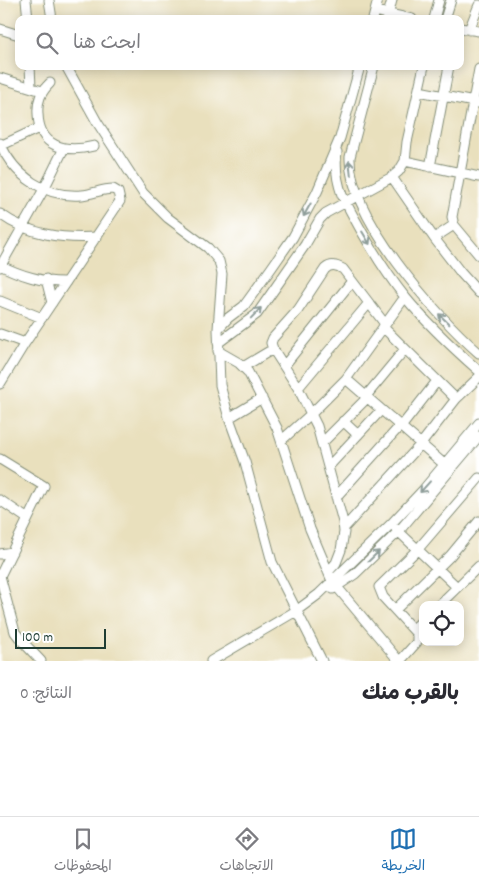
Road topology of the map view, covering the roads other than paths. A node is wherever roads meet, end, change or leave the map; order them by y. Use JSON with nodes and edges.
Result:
{"nodes":[{"id":1,"x":26,"y":0,"type":"edge"},
{"id":2,"x":49,"y":0,"type":"edge"},
{"id":3,"x":378,"y":0,"type":"edge"},
{"id":4,"x":392,"y":0,"type":"edge"},
{"id":5,"x":439,"y":0,"type":"edge"},
{"id":6,"x":451,"y":0,"type":"edge"},
{"id":7,"x":479,"y":5,"type":"edge"},
{"id":8,"x":28,"y":15,"type":"edge"},
{"id":9,"x":51,"y":15,"type":"edge"},
{"id":10,"x":374,"y":15,"type":"edge"},
{"id":11,"x":387,"y":15,"type":"edge"},
{"id":12,"x":435,"y":15,"type":"edge"},
{"id":13,"x":446,"y":15,"type":"edge"},
{"id":14,"x":0,"y":29,"type":"edge"},
{"id":15,"x":464,"y":29,"type":"edge"},
{"id":16,"x":479,"y":32,"type":"edge"},
{"id":17,"x":15,"y":34,"type":"edge"},
{"id":18,"x":479,"y":69,"type":"edge"},
{"id":19,"x":30,"y":70,"type":"edge"},
{"id":20,"x":68,"y":70,"type":"edge"},
{"id":21,"x":359,"y":70,"type":"edge"},
{"id":22,"x":373,"y":70,"type":"edge"},
{"id":23,"x":423,"y":70,"type":"edge"},
{"id":24,"x":448,"y":70,"type":"edge"},
{"id":25,"x":0,"y":78,"type":"edge"},
{"id":26,"x":50,"y":82,"type":"dead end"},
{"id":27,"x":31,"y":87,"type":"junction"},
{"id":28,"x":42,"y":91,"type":"junction"},
{"id":29,"x":419,"y":91,"type":"junction"},
{"id":30,"x":444,"y":96,"type":"junction"},
{"id":31,"x":476,"y":103,"type":"edge"},
{"id":32,"x":39,"y":128,"type":"junction"},
{"id":33,"x":339,"y":141,"type":"junction"},
{"id":34,"x":353,"y":141,"type":"junction"},
{"id":35,"x":0,"y":145,"type":"edge"},
{"id":36,"x":94,"y":146,"type":"dead end"},
{"id":37,"x":64,"y":148,"type":"junction"},
{"id":38,"x":405,"y":161,"type":"junction"},
{"id":39,"x":430,"y":167,"type":"junction"},
{"id":40,"x":459,"y":172,"type":"junction"},
{"id":41,"x":392,"y":177,"type":"junction"},
{"id":42,"x":479,"y":177,"type":"edge"},
{"id":43,"x":44,"y":189,"type":"junction"},
{"id":44,"x":358,"y":197,"type":"junction"},
{"id":45,"x":346,"y":204,"type":"junction"},
{"id":46,"x":0,"y":214,"type":"edge"},
{"id":47,"x":454,"y":225,"type":"junction"},
{"id":48,"x":22,"y":228,"type":"junction"},
{"id":49,"x":97,"y":237,"type":"junction"},
{"id":50,"x":434,"y":238,"type":"junction"},
{"id":51,"x":479,"y":241,"type":"edge"},
{"id":52,"x":478,"y":254,"type":"edge"},
{"id":53,"x":0,"y":266,"type":"edge"},
{"id":54,"x":46,"y":280,"type":"junction"},
{"id":55,"x":352,"y":281,"type":"junction"},
{"id":56,"x":66,"y":282,"type":"junction"},
{"id":57,"x":479,"y":293,"type":"edge"},
{"id":58,"x":405,"y":297,"type":"junction"},
{"id":59,"x":0,"y":301,"type":"edge"},
{"id":60,"x":52,"y":303,"type":"junction"},
{"id":61,"x":369,"y":303,"type":"junction"},
{"id":62,"x":42,"y":318,"type":"junction"},
{"id":63,"x":384,"y":325,"type":"junction"},
{"id":64,"x":218,"y":329,"type":"junction"},
{"id":65,"x":0,"y":334,"type":"edge"},
{"id":66,"x":25,"y":343,"type":"junction"},
{"id":67,"x":218,"y":347,"type":"junction"},
{"id":68,"x":273,"y":349,"type":"junction"},
{"id":69,"x":405,"y":349,"type":"junction"},
{"id":70,"x":478,"y":349,"type":"edge"},
{"id":71,"x":284,"y":366,"type":"junction"},
{"id":72,"x":243,"y":367,"type":"junction"},
{"id":73,"x":479,"y":371,"type":"edge"},
{"id":74,"x":479,"y":376,"type":"edge"},
{"id":75,"x":346,"y":379,"type":"junction"},
{"id":76,"x":437,"y":380,"type":"junction"},
{"id":77,"x":0,"y":384,"type":"edge"},
{"id":78,"x":298,"y":388,"type":"junction"},
{"id":79,"x":366,"y":397,"type":"junction"},
{"id":80,"x":262,"y":398,"type":"junction"},
{"id":81,"x":456,"y":400,"type":"junction"},
{"id":82,"x":381,"y":410,"type":"junction"},
{"id":83,"x":312,"y":414,"type":"junction"},
{"id":84,"x":229,"y":418,"type":"junction"},
{"id":85,"x":343,"y":421,"type":"junction"},
{"id":86,"x":479,"y":423,"type":"edge"},
{"id":87,"x":400,"y":427,"type":"junction"},
{"id":88,"x":358,"y":435,"type":"junction"},
{"id":89,"x":479,"y":436,"type":"edge"},
{"id":90,"x":282,"y":440,"type":"junction"},
{"id":91,"x":323,"y":442,"type":"junction"},
{"id":92,"x":420,"y":444,"type":"junction"},
{"id":93,"x":0,"y":459,"type":"edge"},
{"id":94,"x":445,"y":465,"type":"junction"},
{"id":95,"x":329,"y":466,"type":"junction"},
{"id":96,"x":442,"y":475,"type":"junction"},
{"id":97,"x":479,"y":478,"type":"edge"},
{"id":98,"x":336,"y":497,"type":"junction"},
{"id":99,"x":0,"y":500,"type":"edge"},
{"id":100,"x":28,"y":519,"type":"junction"},
{"id":101,"x":479,"y":521,"type":"edge"},
{"id":102,"x":391,"y":524,"type":"junction"},
{"id":103,"x":344,"y":528,"type":"junction"},
{"id":104,"x":399,"y":531,"type":"junction"},
{"id":105,"x":418,"y":549,"type":"junction"},
{"id":106,"x":12,"y":552,"type":"junction"},
{"id":107,"x":0,"y":554,"type":"edge"},
{"id":108,"x":438,"y":568,"type":"junction"},
{"id":109,"x":478,"y":570,"type":"edge"},
{"id":110,"x":0,"y":576,"type":"edge"},
{"id":111,"x":332,"y":580,"type":"junction"},
{"id":112,"x":457,"y":587,"type":"junction"},
{"id":113,"x":443,"y":601,"type":"edge"},
{"id":114,"x":395,"y":610,"type":"junction"},
{"id":115,"x":296,"y":611,"type":"junction"},
{"id":116,"x":419,"y":624,"type":"edge"},
{"id":117,"x":413,"y":629,"type":"junction"},
{"id":118,"x":41,"y":661,"type":"edge"},
{"id":119,"x":211,"y":661,"type":"edge"},
{"id":120,"x":322,"y":661,"type":"edge"},
{"id":121,"x":400,"y":661,"type":"edge"}],
"edges":[{"from":1,"to":8,"type":"street"},
{"from":2,"to":9,"type":"street"},
{"from":3,"to":10,"type":"street"},
{"from":4,"to":11,"type":"street"},
{"from":5,"to":12,"type":"street"},
{"from":6,"to":13,"type":"street"},
{"from":7,"to":15,"type":"street"},
{"from":14,"to":17,"type":"street"},
{"from":15,"to":16,"type":"street"},
{"from":18,"to":31,"type":"street"},
{"from":19,"to":27,"type":"street"},
{"from":20,"to":64,"type":"street"},
{"from":21,"to":33,"type":"street"},
{"from":22,"to":34,"type":"street"},
{"from":23,"to":29,"type":"street"},
{"from":24,"to":30,"type":"street"},
{"from":25,"to":27,"type":"street"},
{"from":26,"to":28,"type":"street"},
{"from":27,"to":28,"type":"street"},
{"from":28,"to":32,"type":"street"},
{"from":29,"to":30,"type":"street"},
{"from":29,"to":38,"type":"street"},
{"from":30,"to":31,"type":"street"},
{"from":30,"to":39,"type":"street"},
{"from":31,"to":40,"type":"street"},
{"from":32,"to":35,"type":"street"},
{"from":32,"to":37,"type":"street"},
{"from":33,"to":34,"type":"street"},
{"from":33,"to":45,"type":"street"},
{"from":33,"to":64,"type":"street","one_way":true},
{"from":44,"to":34,"type":"street","one_way":true},
{"from":35,"to":43,"type":"street"},
{"from":36,"to":37,"type":"street"},
{"from":37,"to":43,"type":"street"},
{"from":38,"to":39,"type":"street"},
{"from":38,"to":41,"type":"street"},
{"from":39,"to":40,"type":"street"},
{"from":40,"to":42,"type":"street"},
{"from":40,"to":47,"type":"street"},
{"from":41,"to":44,"type":"street"},
{"from":41,"to":50,"type":"street"},
{"from":43,"to":48,"type":"street"},
{"from":43,"to":49,"type":"street"},
{"from":44,"to":45,"type":"street"},
{"from":70,"to":44,"type":"street","one_way":true},
{"from":45,"to":58,"type":"street","one_way":true},
{"from":67,"to":45,"type":"street","one_way":true},
{"from":46,"to":48,"type":"street"},
{"from":47,"to":50,"type":"street"},
{"from":47,"to":52,"type":"street"},
{"from":48,"to":49,"type":"street"},
{"from":48,"to":53,"type":"street"},
{"from":49,"to":56,"type":"street"},
{"from":50,"to":57,"type":"street"},
{"from":51,"to":52,"type":"street"},
{"from":53,"to":54,"type":"street"},
{"from":54,"to":56,"type":"street"},
{"from":54,"to":60,"type":"street"},
{"from":55,"to":61,"type":"street"},
{"from":55,"to":68,"type":"street"},
{"from":55,"to":71,"type":"street"},
{"from":56,"to":60,"type":"street"},
{"from":58,"to":63,"type":"street"},
{"from":58,"to":73,"type":"street"},
{"from":59,"to":62,"type":"street"},
{"from":60,"to":62,"type":"street"},
{"from":61,"to":63,"type":"street"},
{"from":61,"to":78,"type":"street"},
{"from":62,"to":66,"type":"street"},
{"from":63,"to":69,"type":"street"},
{"from":63,"to":75,"type":"street"},
{"from":64,"to":67,"type":"street"},
{"from":65,"to":66,"type":"street"},
{"from":66,"to":77,"type":"street"},
{"from":67,"to":72,"type":"street"},
{"from":67,"to":84,"type":"street"},
{"from":68,"to":71,"type":"street"},
{"from":68,"to":72,"type":"street"},
{"from":69,"to":76,"type":"street"},
{"from":69,"to":79,"type":"street"},
{"from":71,"to":78,"type":"street"},
{"from":72,"to":80,"type":"street"},
{"from":74,"to":81,"type":"street"},
{"from":75,"to":79,"type":"street"},
{"from":75,"to":83,"type":"street"},
{"from":76,"to":81,"type":"street"},
{"from":76,"to":87,"type":"street"},
{"from":78,"to":83,"type":"street"},
{"from":79,"to":82,"type":"street"},
{"from":79,"to":85,"type":"street"},
{"from":80,"to":84,"type":"street"},
{"from":80,"to":90,"type":"street"},
{"from":81,"to":92,"type":"street"},
{"from":82,"to":87,"type":"street"},
{"from":82,"to":88,"type":"street"},
{"from":83,"to":90,"type":"street"},
{"from":83,"to":91,"type":"street"},
{"from":84,"to":115,"type":"street"},
{"from":85,"to":88,"type":"street"},
{"from":85,"to":91,"type":"street"},
{"from":86,"to":94,"type":"street"},
{"from":87,"to":92,"type":"street"},
{"from":87,"to":98,"type":"street"},
{"from":88,"to":95,"type":"street"},
{"from":89,"to":96,"type":"street"},
{"from":90,"to":111,"type":"street"},
{"from":91,"to":95,"type":"street"},
{"from":92,"to":94,"type":"street"},
{"from":92,"to":103,"type":"street"},
{"from":93,"to":100,"type":"street"},
{"from":94,"to":96,"type":"street"},
{"from":95,"to":98,"type":"street"},
{"from":96,"to":102,"type":"street","one_way":true},
{"from":96,"to":104,"type":"street"},
{"from":97,"to":105,"type":"street"},
{"from":98,"to":103,"type":"street"},
{"from":99,"to":100,"type":"street"},
{"from":100,"to":106,"type":"street"},
{"from":101,"to":108,"type":"street"},
{"from":102,"to":104,"type":"street"},
{"from":102,"to":111,"type":"street"},
{"from":103,"to":111,"type":"street"},
{"from":104,"to":105,"type":"street"},
{"from":111,"to":104,"type":"street","one_way":true},
{"from":105,"to":108,"type":"street"},
{"from":105,"to":114,"type":"street"},
{"from":106,"to":107,"type":"street"},
{"from":106,"to":110,"type":"street"},
{"from":108,"to":112,"type":"street"},
{"from":108,"to":114,"type":"street"},
{"from":109,"to":112,"type":"street"},
{"from":110,"to":118,"type":"street"},
{"from":111,"to":115,"type":"street"},
{"from":111,"to":121,"type":"street"},
{"from":112,"to":113,"type":"street"},
{"from":114,"to":117,"type":"street"},
{"from":115,"to":119,"type":"street"},
{"from":115,"to":120,"type":"street"},
{"from":116,"to":117,"type":"street"},
{"from":117,"to":121,"type":"street"}]}
